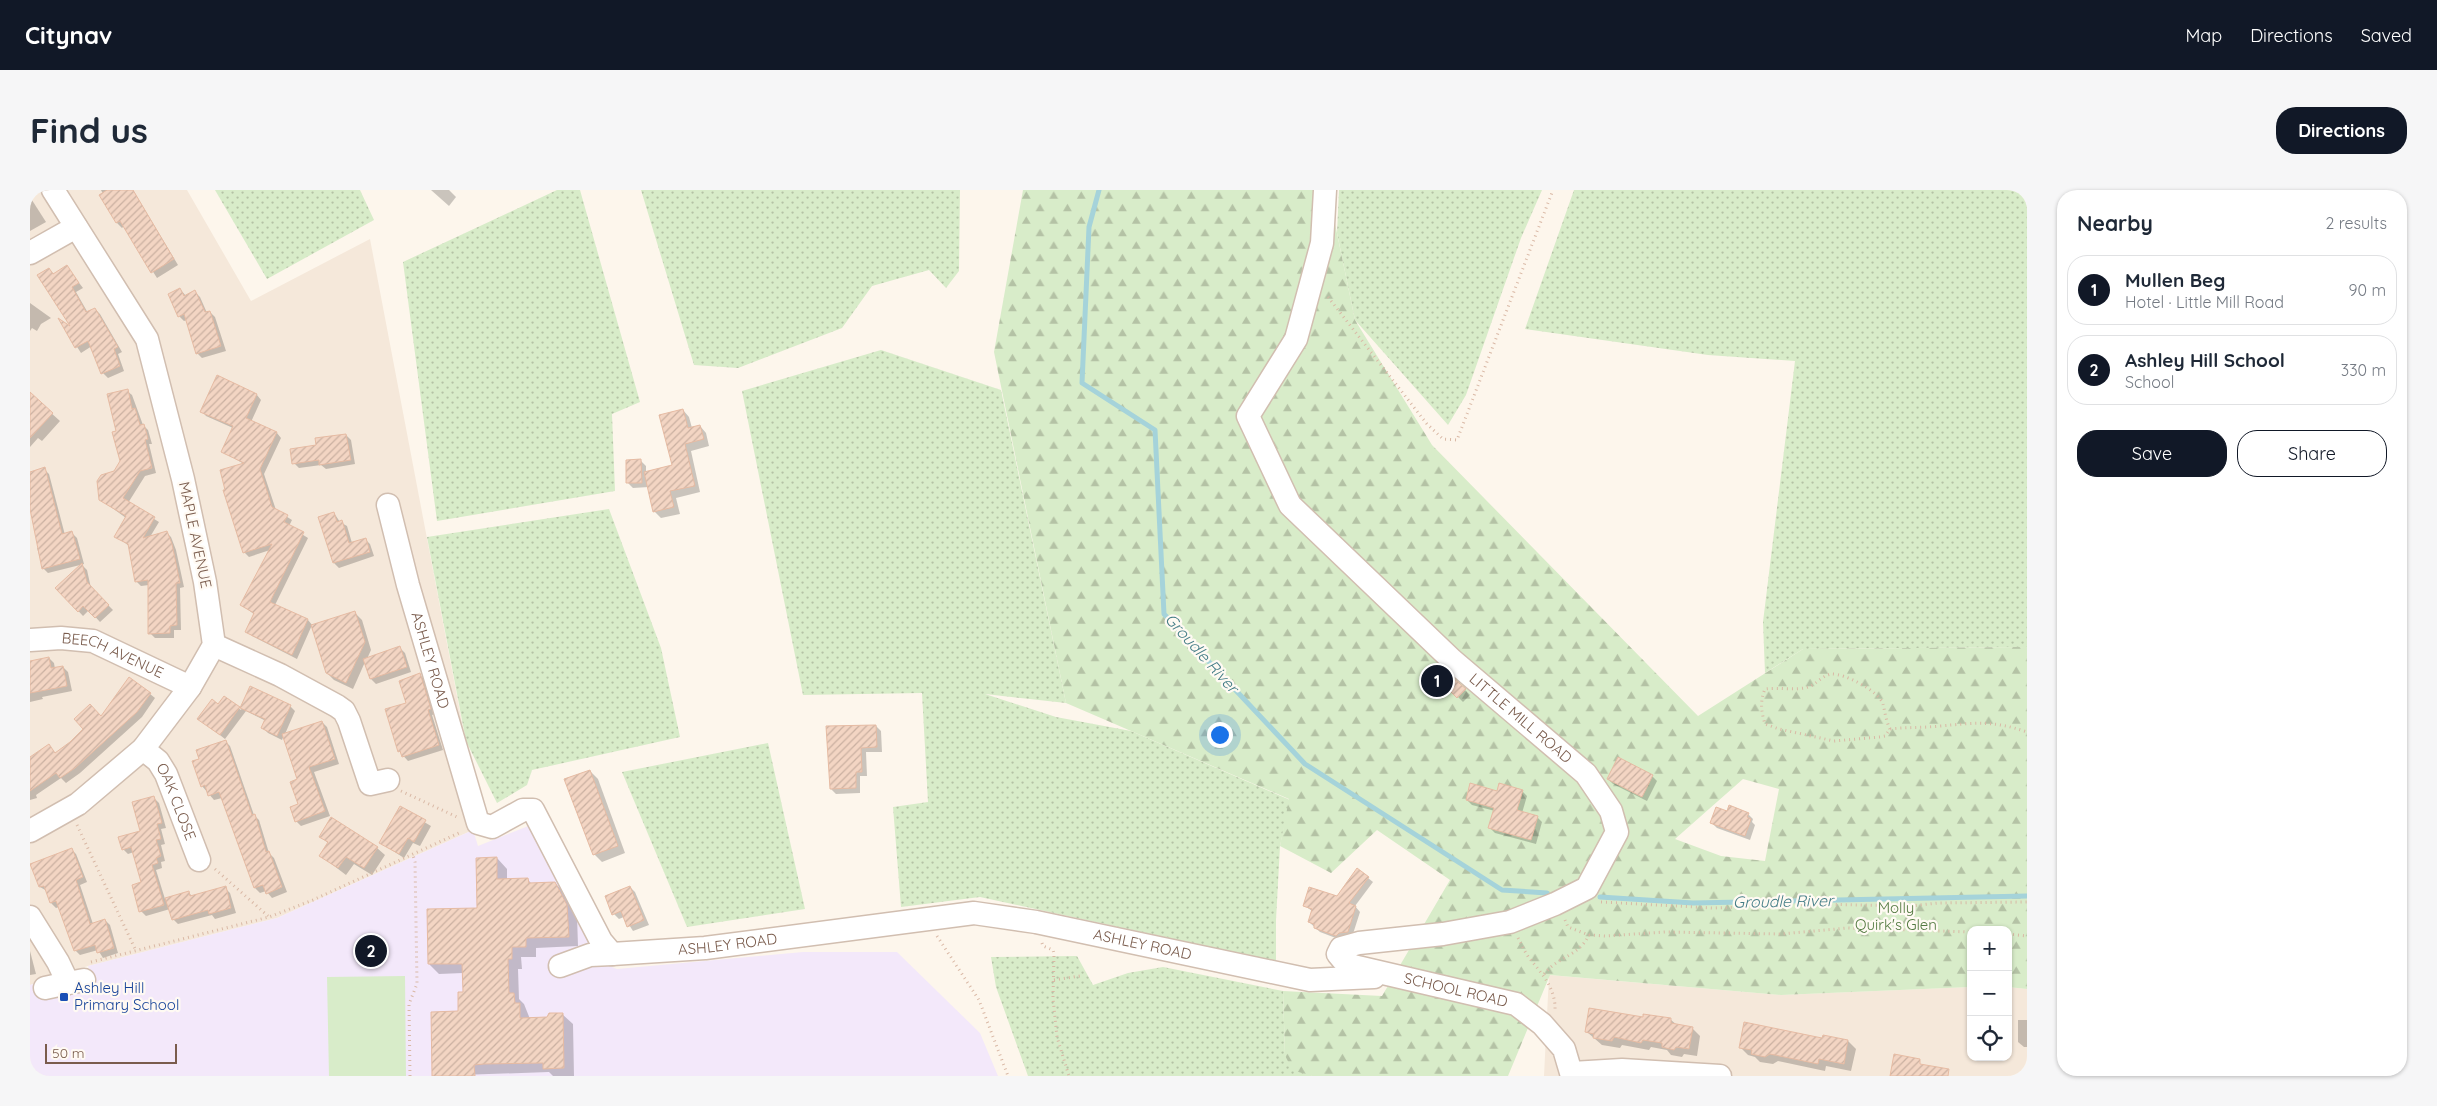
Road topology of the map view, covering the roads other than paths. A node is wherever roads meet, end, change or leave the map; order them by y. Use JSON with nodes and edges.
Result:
{"nodes":[{"id":1,"x":53,"y":190,"type":"edge"},
{"id":2,"x":1325,"y":190,"type":"edge"},
{"id":3,"x":76,"y":227,"type":"junction"},
{"id":4,"x":30,"y":253,"type":"edge"},
{"id":5,"x":388,"y":505,"type":"dead end"},
{"id":6,"x":30,"y":633,"type":"edge"},
{"id":7,"x":30,"y":640,"type":"edge"},
{"id":8,"x":214,"y":645,"type":"junction"},
{"id":9,"x":190,"y":687,"type":"junction"},
{"id":10,"x":143,"y":749,"type":"junction"},
{"id":11,"x":371,"y":785,"type":"road end"},
{"id":12,"x":30,"y":831,"type":"edge"},
{"id":13,"x":198,"y":860,"type":"road end"},
{"id":14,"x":30,"y":918,"type":"edge"},
{"id":15,"x":612,"y":954,"type":"junction"},
{"id":16,"x":560,"y":966,"type":"dead end"},
{"id":17,"x":1390,"y":976,"type":"junction"},
{"id":18,"x":45,"y":988,"type":"dead end"},
{"id":19,"x":1572,"y":1074,"type":"edge"},
{"id":20,"x":1720,"y":1076,"type":"edge"}],
"edges":[{"from":1,"to":3,"type":"street","name":"MAPLE AVENUE"},
{"from":2,"to":17,"type":"street","name":"LITTLE MILL ROAD"},
{"from":3,"to":4,"type":"street"},
{"from":3,"to":8,"type":"street","name":"MAPLE AVENUE"},
{"from":5,"to":15,"type":"street","name":"ASHLEY ROAD"},
{"from":6,"to":7,"type":"street","name":"BEECH AVENUE"},
{"from":7,"to":9,"type":"street","name":"BEECH AVENUE"},
{"from":8,"to":9,"type":"street"},
{"from":8,"to":11,"type":"street"},
{"from":9,"to":10,"type":"street"},
{"from":10,"to":12,"type":"street"},
{"from":10,"to":13,"type":"street","name":"OAK CLOSE"},
{"from":14,"to":18,"type":"street"},
{"from":15,"to":16,"type":"street","name":"ASHLEY ROAD"},
{"from":15,"to":17,"type":"street","name":"ASHLEY ROAD"},
{"from":17,"to":19,"type":"street","name":"SCHOOL ROAD"},
{"from":19,"to":20,"type":"street"}]}
